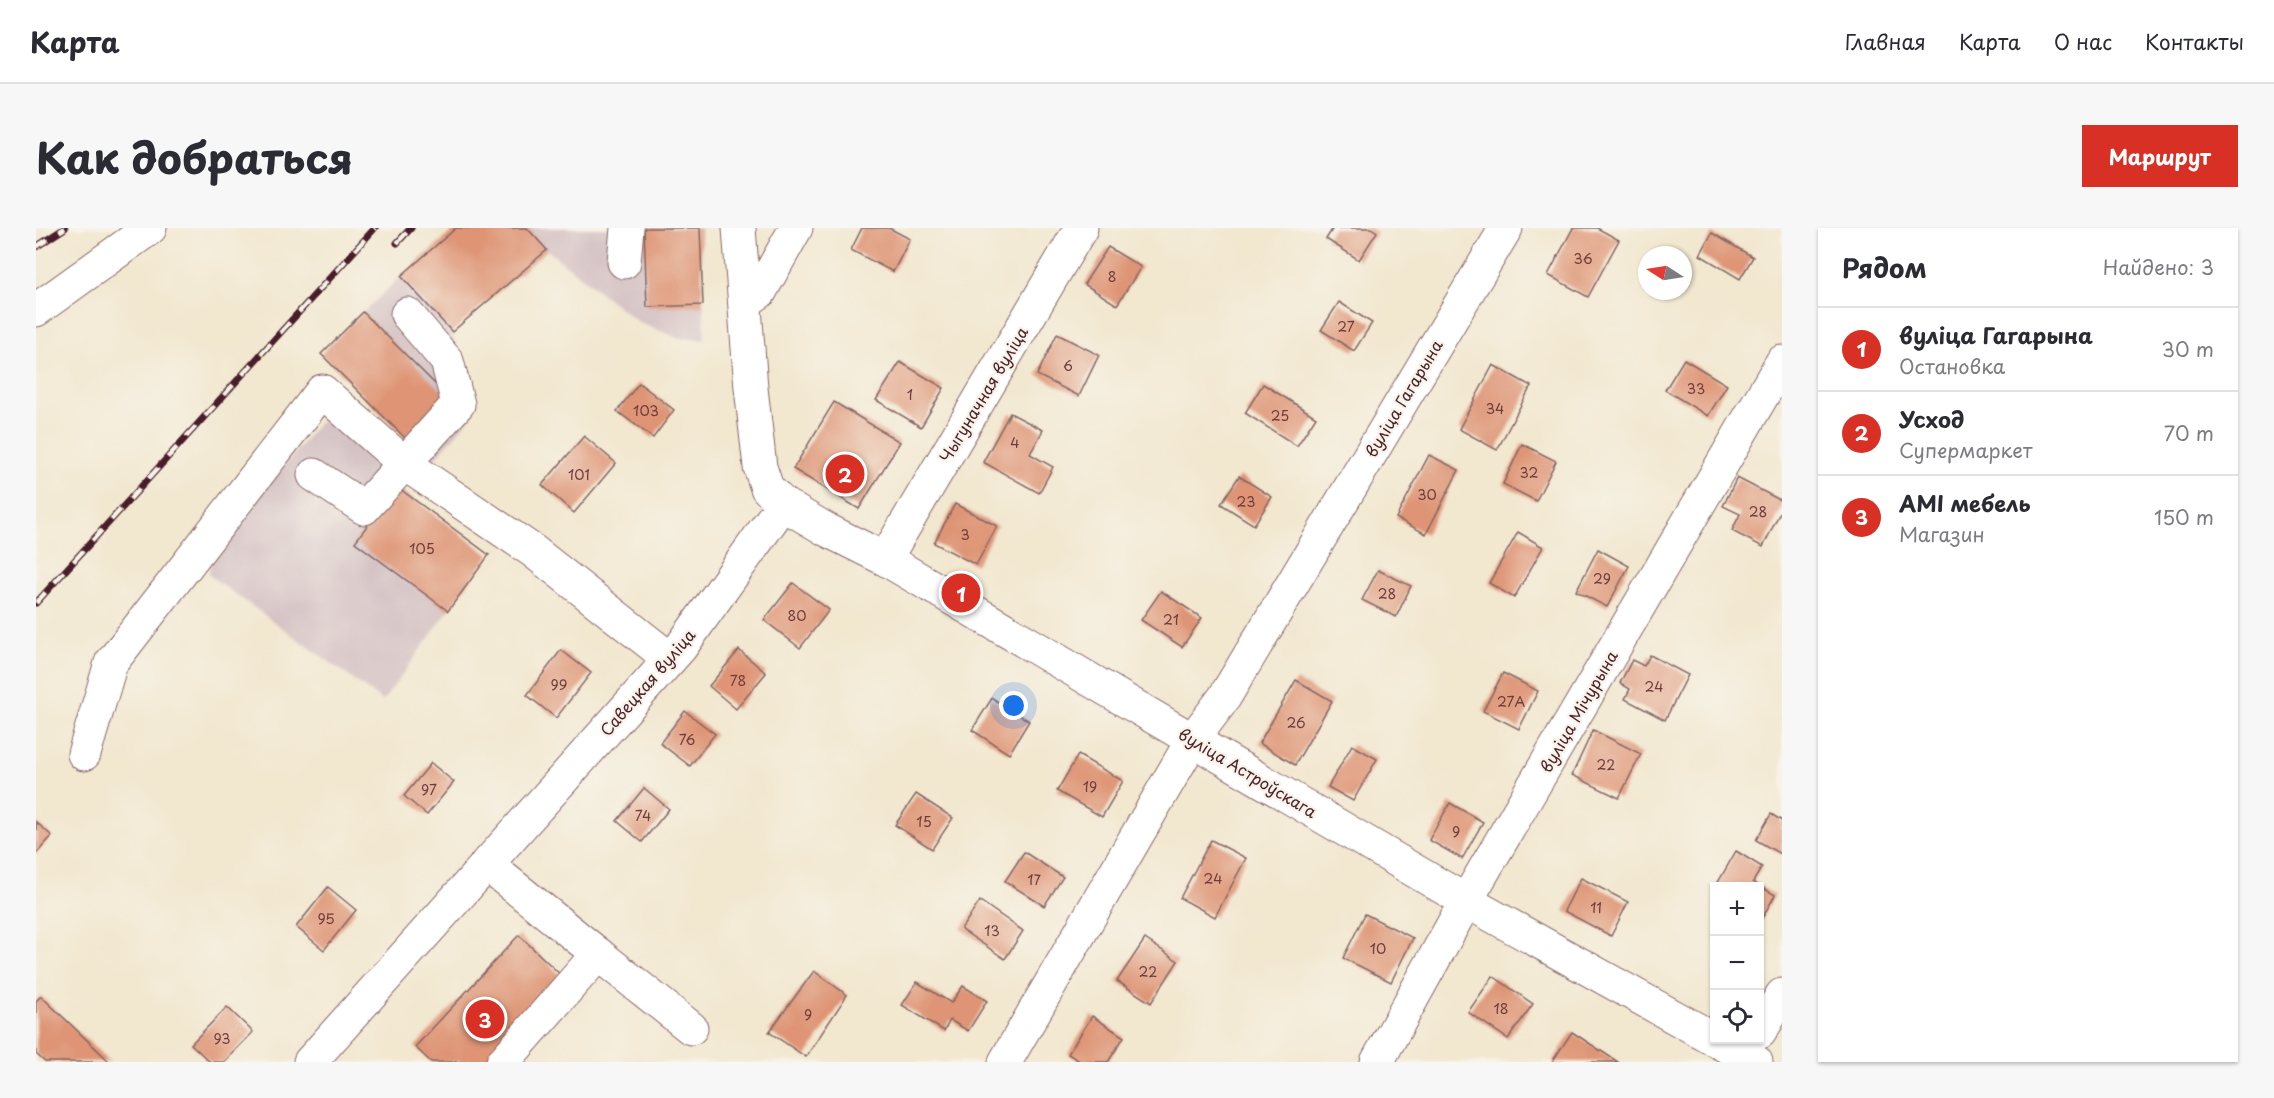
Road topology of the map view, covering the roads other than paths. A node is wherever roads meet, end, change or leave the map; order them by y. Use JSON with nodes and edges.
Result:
{"nodes":[{"id":1,"x":150,"y":228,"type":"edge"},
{"id":2,"x":627,"y":228,"type":"edge"},
{"id":3,"x":739,"y":228,"type":"edge"},
{"id":4,"x":796,"y":228,"type":"edge"},
{"id":5,"x":1082,"y":228,"type":"edge"},
{"id":6,"x":1506,"y":228,"type":"edge"},
{"id":7,"x":624,"y":262,"type":"dead end"},
{"id":8,"x":745,"y":302,"type":"junction"},
{"id":9,"x":36,"y":310,"type":"edge"},
{"id":10,"x":407,"y":314,"type":"dead end"},
{"id":11,"x":1782,"y":362,"type":"edge"},
{"id":12,"x":405,"y":464,"type":"junction"},
{"id":13,"x":314,"y":475,"type":"dead end"},
{"id":14,"x":783,"y":504,"type":"junction"},
{"id":15,"x":885,"y":560,"type":"junction"},
{"id":16,"x":670,"y":659,"type":"junction"},
{"id":17,"x":1193,"y":739,"type":"junction"},
{"id":18,"x":84,"y":754,"type":"dead end"},
{"id":19,"x":486,"y":864,"type":"junction"},
{"id":20,"x":1466,"y":901,"type":"junction"},
{"id":21,"x":598,"y":954,"type":"junction"},
{"id":22,"x":1782,"y":995,"type":"edge"},
{"id":23,"x":691,"y":1028,"type":"dead end"},
{"id":24,"x":1710,"y":1036,"type":"edge"},
{"id":25,"x":1731,"y":1044,"type":"edge"},
{"id":26,"x":1751,"y":1050,"type":"edge"},
{"id":27,"x":319,"y":1059,"type":"edge"},
{"id":28,"x":503,"y":1062,"type":"edge"},
{"id":29,"x":1005,"y":1062,"type":"edge"},
{"id":30,"x":1377,"y":1062,"type":"edge"}],
"edges":[{"from":1,"to":9,"type":"main road"},
{"from":2,"to":7,"type":"main road"},
{"from":3,"to":8,"type":"main road"},
{"from":4,"to":8,"type":"main road"},
{"from":5,"to":15,"type":"main road","name":"Чыгуначная вуліца"},
{"from":6,"to":17,"type":"main road","name":"вуліца Гагарына"},
{"from":8,"to":14,"type":"main road"},
{"from":10,"to":12,"type":"main road"},
{"from":11,"to":20,"type":"main road","name":"вуліца Мічурына"},
{"from":12,"to":13,"type":"main road"},
{"from":12,"to":16,"type":"main road"},
{"from":12,"to":18,"type":"main road"},
{"from":14,"to":15,"type":"main road","name":"вуліца Астроўскага"},
{"from":14,"to":16,"type":"main road","name":"Савецкая вуліца"},
{"from":15,"to":17,"type":"main road","name":"вуліца Астроўскага"},
{"from":16,"to":19,"type":"main road","name":"Савецкая вуліца"},
{"from":17,"to":20,"type":"main road","name":"вуліца Астроўскага"},
{"from":17,"to":29,"type":"main road","name":"вуліца Гагарына"},
{"from":19,"to":21,"type":"main road"},
{"from":19,"to":27,"type":"main road","name":"Савецкая вуліца"},
{"from":20,"to":24,"type":"main road","name":"вуліца Астроўскага"},
{"from":20,"to":30,"type":"main road","name":"вуліца Мічурына"},
{"from":21,"to":23,"type":"main road"},
{"from":21,"to":28,"type":"main road"},
{"from":22,"to":26,"type":"main road"},
{"from":25,"to":26,"type":"main road","name":"вуліца Астроўскага"}]}
